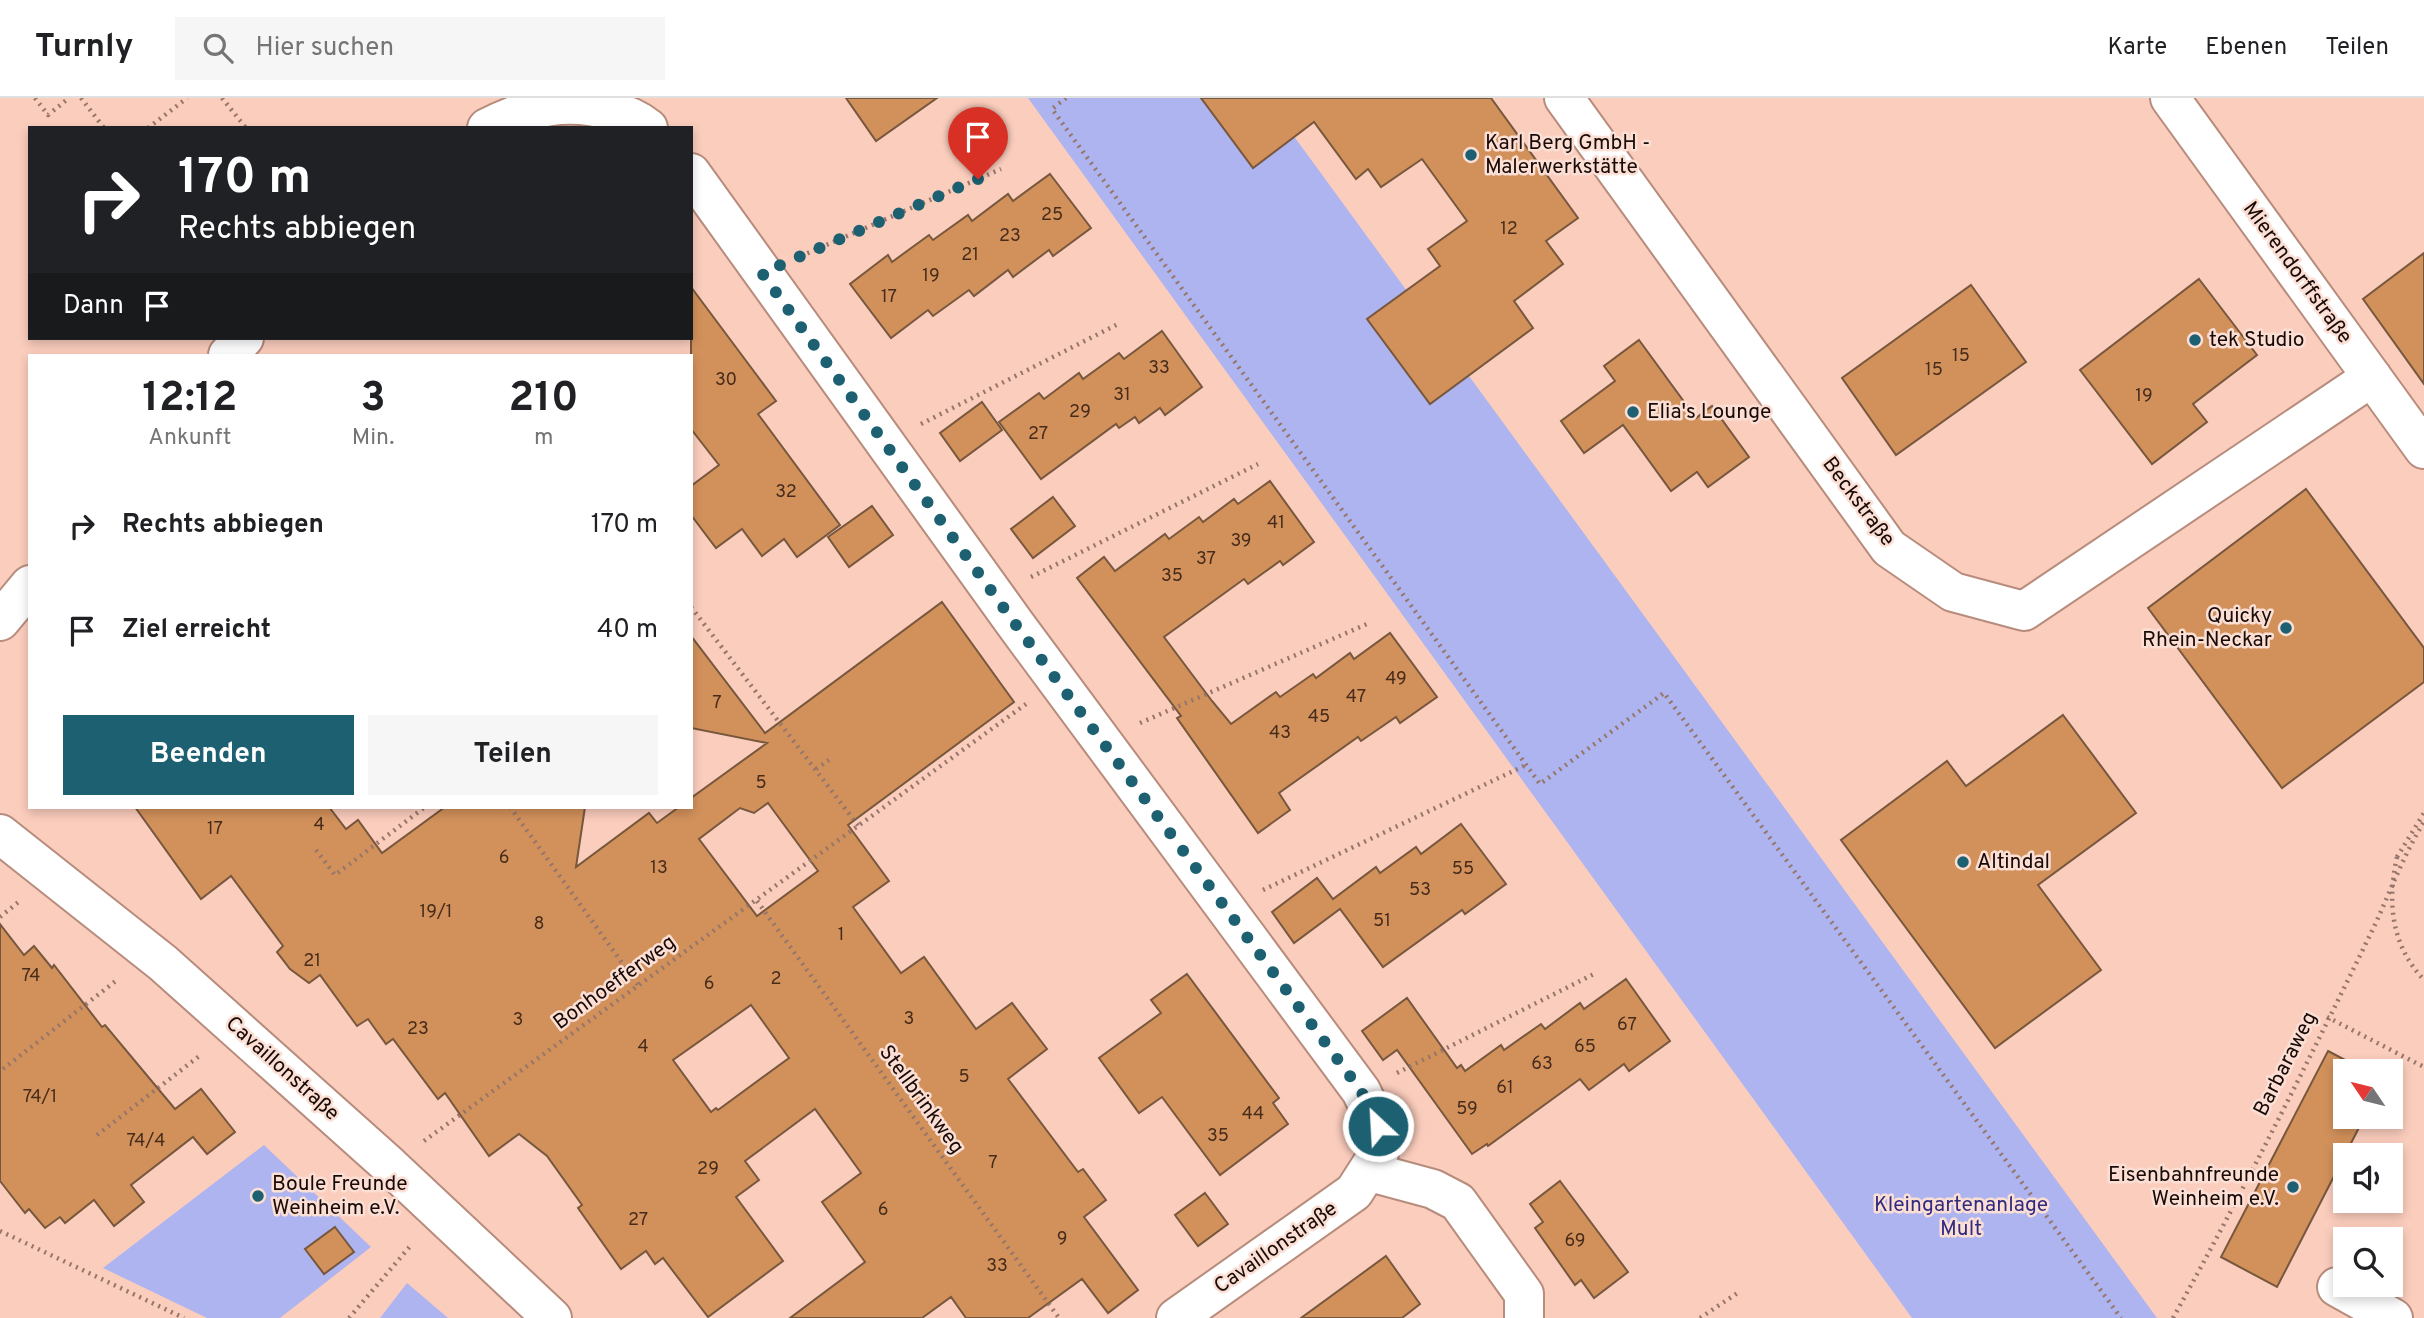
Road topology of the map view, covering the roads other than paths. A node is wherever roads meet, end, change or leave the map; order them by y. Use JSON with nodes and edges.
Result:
{"nodes":[{"id":1,"x":1564,"y":98,"type":"edge"},
{"id":2,"x":2170,"y":98,"type":"edge"},
{"id":3,"x":491,"y":126,"type":"edge"},
{"id":4,"x":646,"y":126,"type":"edge"},
{"id":5,"x":693,"y":176,"type":"edge"},
{"id":6,"x":242,"y":340,"type":"edge"},
{"id":7,"x":229,"y":354,"type":"edge"},
{"id":8,"x":2372,"y":377,"type":"junction"},
{"id":9,"x":2424,"y":449,"type":"edge"},
{"id":10,"x":28,"y":587,"type":"edge"},
{"id":11,"x":0,"y":621,"type":"edge"},
{"id":12,"x":0,"y":834,"type":"edge"},
{"id":13,"x":1370,"y":1172,"type":"junction"},
{"id":14,"x":2355,"y":1297,"type":"edge"},
{"id":15,"x":552,"y":1318,"type":"edge"},
{"id":16,"x":1176,"y":1318,"type":"edge"},
{"id":17,"x":1524,"y":1318,"type":"edge"},
{"id":18,"x":2393,"y":1318,"type":"edge"}],
"edges":[{"from":1,"to":8,"type":"street","name":"Beckstraße"},
{"from":2,"to":8,"type":"street","name":"Mierendorffstraße"},
{"from":3,"to":4,"type":"street"},
{"from":5,"to":13,"type":"street"},
{"from":6,"to":7,"type":"street"},
{"from":8,"to":9,"type":"street","name":"Mierendorffstraße"},
{"from":10,"to":11,"type":"street"},
{"from":12,"to":15,"type":"street","name":"Cavaillonstraße"},
{"from":13,"to":16,"type":"street","name":"Cavaillonstraße"},
{"from":13,"to":17,"type":"street"},
{"from":14,"to":18,"type":"street"}]}
